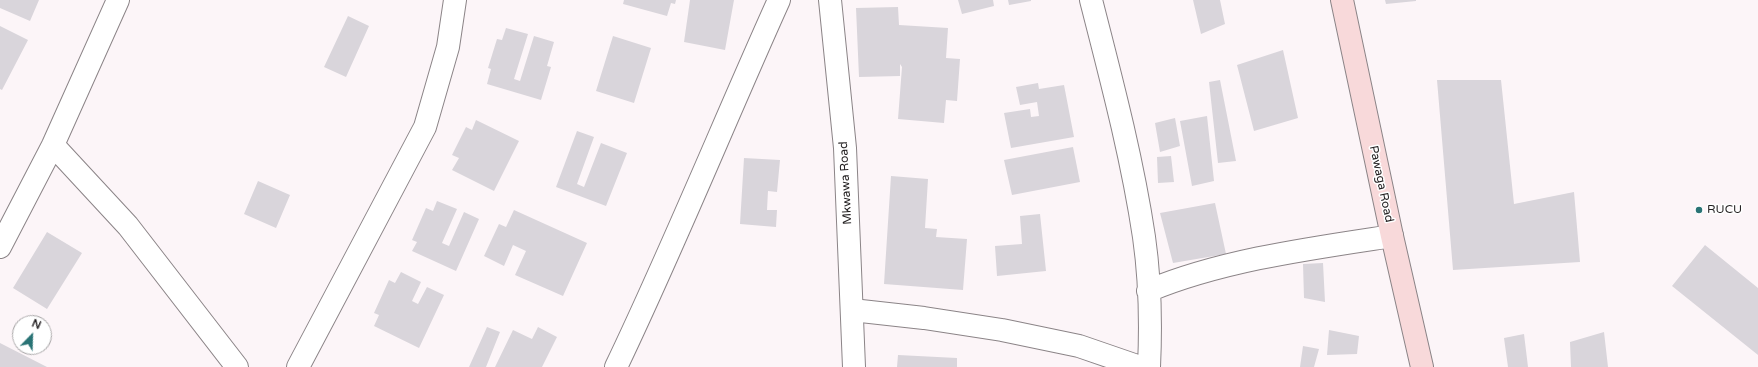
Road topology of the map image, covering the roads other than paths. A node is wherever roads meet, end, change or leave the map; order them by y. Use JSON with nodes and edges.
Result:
{"nodes":[{"id":1,"x":118,"y":0,"type":"edge"},
{"id":2,"x":455,"y":0,"type":"edge"},
{"id":3,"x":779,"y":0,"type":"edge"},
{"id":4,"x":830,"y":0,"type":"edge"},
{"id":5,"x":1091,"y":0,"type":"edge"},
{"id":6,"x":1342,"y":0,"type":"edge"},
{"id":7,"x":53,"y":145,"type":"junction"},
{"id":8,"x":1392,"y":236,"type":"junction"},
{"id":9,"x":0,"y":247,"type":"edge"},
{"id":10,"x":1148,"y":291,"type":"junction"},
{"id":11,"x":852,"y":310,"type":"junction"},
{"id":12,"x":237,"y":367,"type":"edge"},
{"id":13,"x":298,"y":367,"type":"edge"},
{"id":14,"x":616,"y":367,"type":"edge"},
{"id":15,"x":854,"y":367,"type":"edge"},
{"id":16,"x":1140,"y":367,"type":"edge"},
{"id":17,"x":1149,"y":367,"type":"edge"},
{"id":18,"x":1422,"y":367,"type":"edge"}],
"edges":[{"from":1,"to":7,"type":"street"},
{"from":2,"to":13,"type":"street"},
{"from":3,"to":14,"type":"street"},
{"from":4,"to":11,"type":"street","name":"Mkwawa Road"},
{"from":5,"to":10,"type":"street"},
{"from":6,"to":8,"type":"main road","name":"Pawaga Road"},
{"from":7,"to":9,"type":"street"},
{"from":7,"to":12,"type":"street"},
{"from":8,"to":10,"type":"street"},
{"from":8,"to":18,"type":"main road","name":"Pawaga Road"},
{"from":10,"to":17,"type":"street"},
{"from":11,"to":15,"type":"street","name":"Mkwawa Road"},
{"from":11,"to":16,"type":"street"}]}
